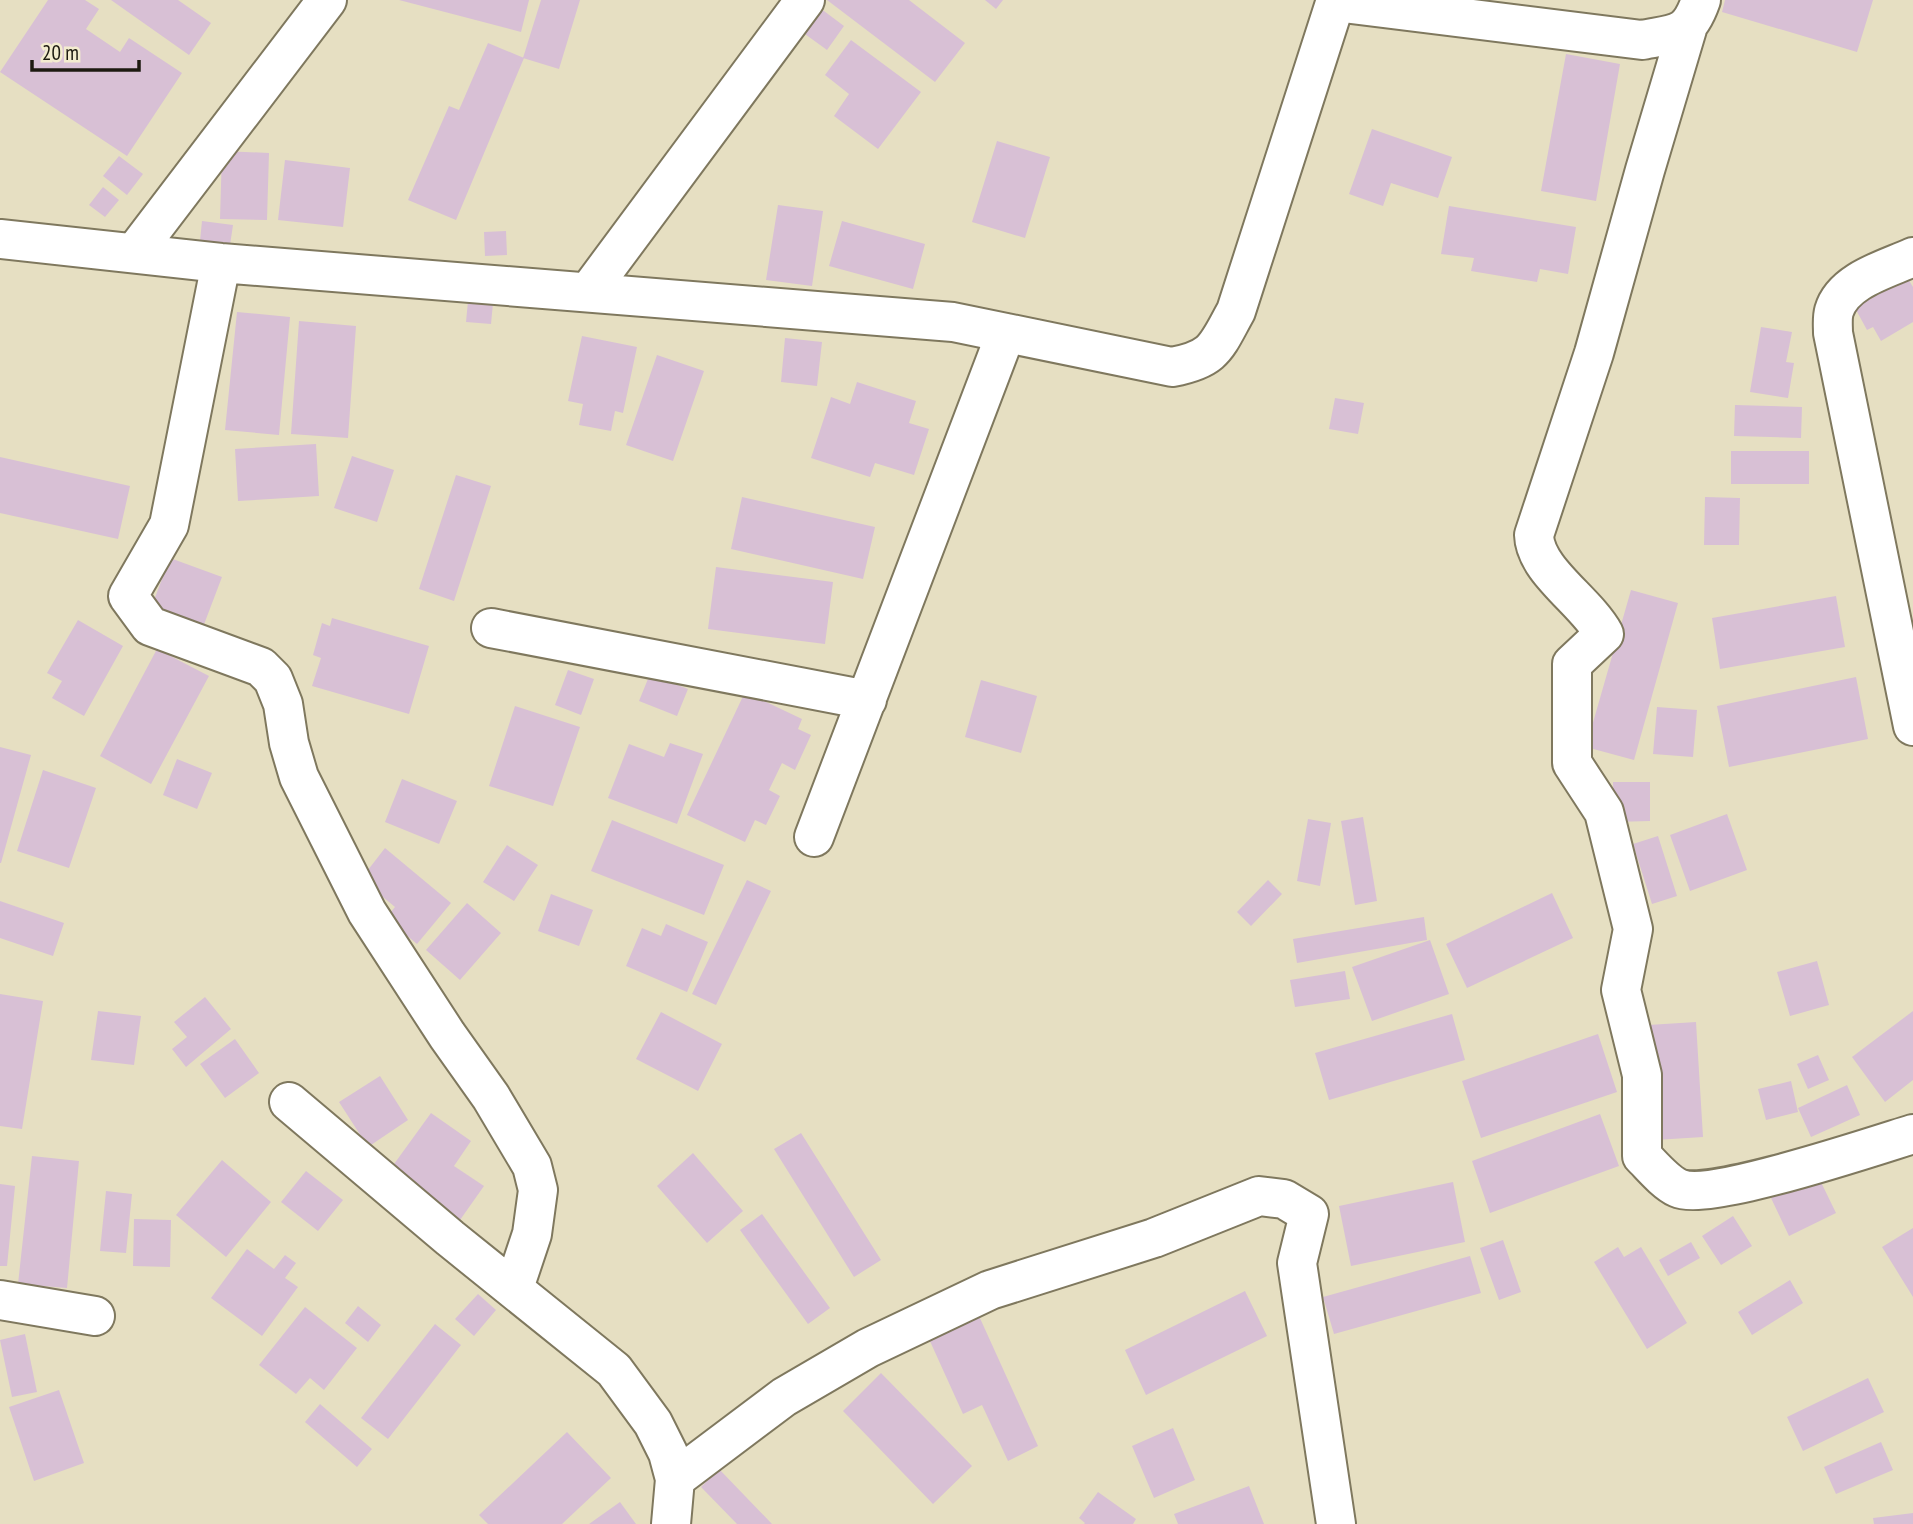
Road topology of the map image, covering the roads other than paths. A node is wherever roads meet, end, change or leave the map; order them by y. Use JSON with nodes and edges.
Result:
{"nodes":[{"id":1,"x":327,"y":0,"type":"edge"},
{"id":2,"x":805,"y":0,"type":"edge"},
{"id":3,"x":1335,"y":1,"type":"edge"},
{"id":4,"x":1694,"y":14,"type":"edge"},
{"id":5,"x":0,"y":239,"type":"edge"},
{"id":6,"x":135,"y":252,"type":"junction"},
{"id":7,"x":1913,"y":257,"type":"edge"},
{"id":8,"x":221,"y":263,"type":"junction"},
{"id":9,"x":589,"y":291,"type":"junction"},
{"id":10,"x":1006,"y":333,"type":"junction"},
{"id":11,"x":491,"y":628,"type":"dead end"},
{"id":12,"x":867,"y":700,"type":"junction"},
{"id":13,"x":1913,"y":726,"type":"edge"},
{"id":14,"x":814,"y":837,"type":"dead end"},
{"id":15,"x":289,"y":1102,"type":"dead end"},
{"id":16,"x":1913,"y":1134,"type":"edge"},
{"id":17,"x":514,"y":1289,"type":"junction"},
{"id":18,"x":0,"y":1300,"type":"edge"},
{"id":19,"x":94,"y":1316,"type":"dead end"},
{"id":20,"x":675,"y":1479,"type":"junction"},
{"id":21,"x":671,"y":1524,"type":"edge"},
{"id":22,"x":1336,"y":1524,"type":"edge"}],
"edges":[{"from":1,"to":6,"type":"street"},
{"from":2,"to":9,"type":"street"},
{"from":3,"to":4,"type":"street"},
{"from":3,"to":10,"type":"street"},
{"from":4,"to":16,"type":"street"},
{"from":5,"to":6,"type":"street"},
{"from":6,"to":8,"type":"street"},
{"from":7,"to":13,"type":"street"},
{"from":8,"to":9,"type":"street"},
{"from":8,"to":17,"type":"street"},
{"from":9,"to":10,"type":"street"},
{"from":10,"to":12,"type":"street"},
{"from":11,"to":12,"type":"street"},
{"from":12,"to":14,"type":"street"},
{"from":15,"to":17,"type":"street"},
{"from":17,"to":20,"type":"street"},
{"from":18,"to":19,"type":"street"},
{"from":20,"to":21,"type":"street"},
{"from":20,"to":22,"type":"street"}]}
